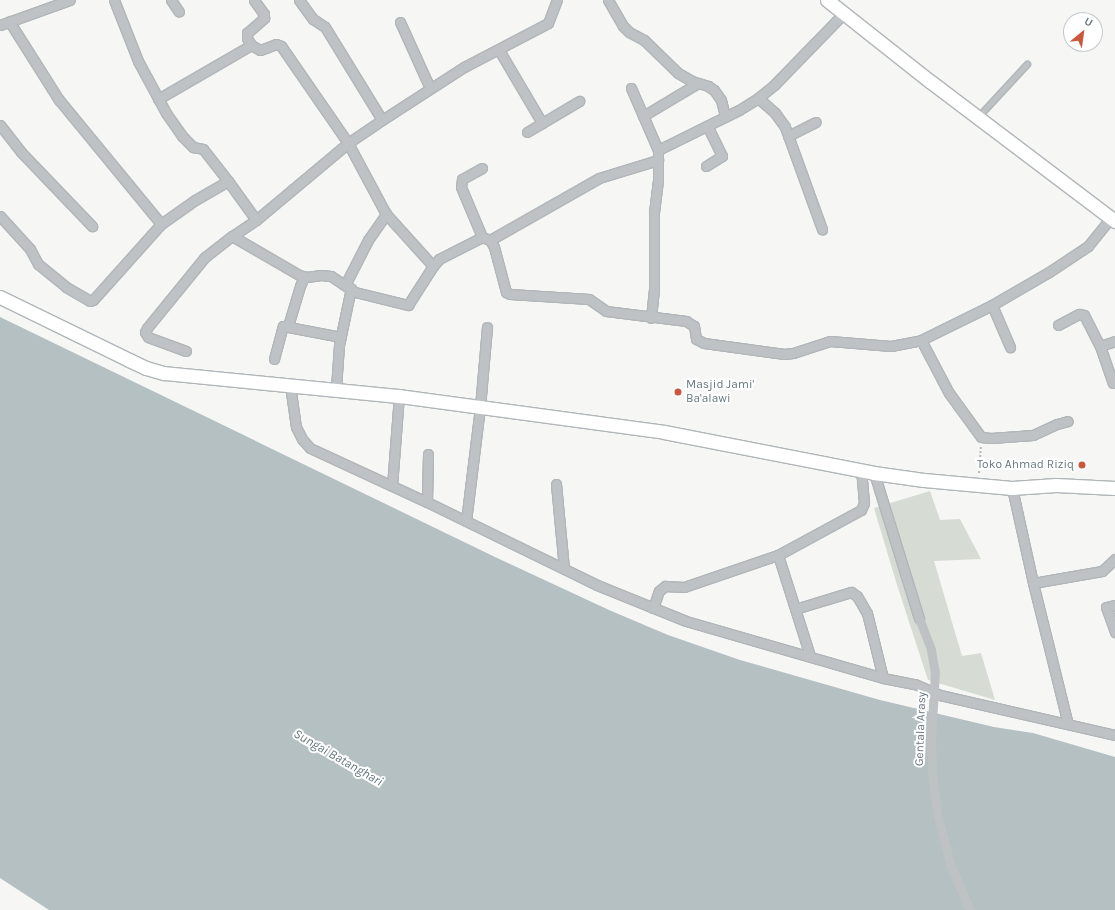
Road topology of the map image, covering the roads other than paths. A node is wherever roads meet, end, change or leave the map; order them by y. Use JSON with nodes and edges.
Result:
{"nodes":[{"id":1,"x":70,"y":0,"type":"edge"},
{"id":2,"x":114,"y":0,"type":"edge"},
{"id":3,"x":171,"y":0,"type":"edge"},
{"id":4,"x":254,"y":0,"type":"edge"},
{"id":5,"x":299,"y":0,"type":"edge"},
{"id":6,"x":557,"y":0,"type":"edge"},
{"id":7,"x":608,"y":0,"type":"edge"},
{"id":8,"x":827,"y":0,"type":"edge"},
{"id":9,"x":179,"y":12,"type":"dead end"},
{"id":10,"x":843,"y":14,"type":"junction"},
{"id":11,"x":9,"y":21,"type":"junction"},
{"id":12,"x":400,"y":22,"type":"dead end"},
{"id":13,"x":0,"y":25,"type":"edge"},
{"id":14,"x":251,"y":45,"type":"junction"},
{"id":15,"x":499,"y":50,"type":"junction"},
{"id":16,"x":1027,"y":64,"type":"dead end"},
{"id":17,"x":698,"y":83,"type":"junction"},
{"id":18,"x":430,"y":88,"type":"junction"},
{"id":19,"x":631,"y":88,"type":"dead end"},
{"id":20,"x":758,"y":98,"type":"junction"},
{"id":21,"x":158,"y":99,"type":"junction"},
{"id":22,"x":579,"y":101,"type":"dead end"},
{"id":23,"x":643,"y":116,"type":"junction"},
{"id":24,"x":725,"y":116,"type":"junction"},
{"id":25,"x":978,"y":117,"type":"junction"},
{"id":26,"x":382,"y":120,"type":"junction"},
{"id":27,"x":816,"y":122,"type":"dead end"},
{"id":28,"x":542,"y":123,"type":"junction"},
{"id":29,"x":0,"y":125,"type":"edge"},
{"id":30,"x":707,"y":125,"type":"junction"},
{"id":31,"x":527,"y":132,"type":"dead end"},
{"id":32,"x":788,"y":136,"type":"junction"},
{"id":33,"x":348,"y":143,"type":"junction"},
{"id":34,"x":658,"y":155,"type":"junction"},
{"id":35,"x":706,"y":166,"type":"dead end"},
{"id":36,"x":482,"y":168,"type":"dead end"},
{"id":37,"x":228,"y":182,"type":"junction"},
{"id":38,"x":386,"y":214,"type":"junction"},
{"id":39,"x":0,"y":216,"type":"edge"},
{"id":40,"x":1113,"y":219,"type":"edge"},
{"id":41,"x":256,"y":220,"type":"junction"},
{"id":42,"x":161,"y":224,"type":"junction"},
{"id":43,"x":92,"y":226,"type":"dead end"},
{"id":44,"x":822,"y":229,"type":"dead end"},
{"id":45,"x":232,"y":236,"type":"junction"},
{"id":46,"x":486,"y":238,"type":"junction"},
{"id":47,"x":433,"y":266,"type":"junction"},
{"id":48,"x":304,"y":277,"type":"junction"},
{"id":49,"x":348,"y":286,"type":"junction"},
{"id":50,"x":0,"y":297,"type":"edge"},
{"id":51,"x":992,"y":305,"type":"junction"},
{"id":52,"x":651,"y":318,"type":"junction"},
{"id":53,"x":288,"y":326,"type":"junction"},
{"id":54,"x":1058,"y":326,"type":"dead end"},
{"id":55,"x":487,"y":327,"type":"dead end"},
{"id":56,"x":341,"y":337,"type":"junction"},
{"id":57,"x":921,"y":340,"type":"junction"},
{"id":58,"x":1115,"y":341,"type":"edge"},
{"id":59,"x":1100,"y":346,"type":"junction"},
{"id":60,"x":1010,"y":347,"type":"dead end"},
{"id":61,"x":186,"y":351,"type":"dead end"},
{"id":62,"x":274,"y":359,"type":"dead end"},
{"id":63,"x":1113,"y":383,"type":"dead end"},
{"id":64,"x":290,"y":385,"type":"junction"},
{"id":65,"x":336,"y":388,"type":"junction"},
{"id":66,"x":399,"y":396,"type":"junction"},
{"id":67,"x":480,"y":407,"type":"junction"},
{"id":68,"x":1068,"y":421,"type":"dead end"},
{"id":69,"x":428,"y":454,"type":"dead end"},
{"id":70,"x":861,"y":470,"type":"junction"},
{"id":71,"x":874,"y":473,"type":"junction"},
{"id":72,"x":556,"y":484,"type":"dead end"},
{"id":73,"x":392,"y":486,"type":"junction"},
{"id":74,"x":1012,"y":488,"type":"junction"},
{"id":75,"x":1115,"y":488,"type":"edge"},
{"id":76,"x":427,"y":502,"type":"junction"},
{"id":77,"x":466,"y":521,"type":"junction"},
{"id":78,"x":778,"y":555,"type":"junction"},
{"id":79,"x":1115,"y":559,"type":"edge"},
{"id":80,"x":564,"y":568,"type":"junction"},
{"id":81,"x":1033,"y":583,"type":"junction"},
{"id":82,"x":1115,"y":605,"type":"edge"},
{"id":83,"x":653,"y":608,"type":"junction"},
{"id":84,"x":795,"y":609,"type":"junction"},
{"id":85,"x":1115,"y":632,"type":"edge"},
{"id":86,"x":810,"y":656,"type":"junction"},
{"id":87,"x":883,"y":678,"type":"junction"},
{"id":88,"x":1068,"y":724,"type":"junction"},
{"id":89,"x":1115,"y":735,"type":"edge"},
{"id":90,"x":970,"y":910,"type":"edge"}],
"edges":[{"from":1,"to":11,"type":"street"},
{"from":2,"to":21,"type":"street"},
{"from":3,"to":9,"type":"street"},
{"from":4,"to":14,"type":"street"},
{"from":5,"to":26,"type":"street"},
{"from":6,"to":15,"type":"street"},
{"from":7,"to":17,"type":"street"},
{"from":8,"to":10,"type":"street"},
{"from":10,"to":20,"type":"street"},
{"from":10,"to":25,"type":"street"},
{"from":11,"to":13,"type":"street"},
{"from":11,"to":42,"type":"street"},
{"from":12,"to":18,"type":"street"},
{"from":14,"to":21,"type":"street"},
{"from":14,"to":33,"type":"street"},
{"from":15,"to":18,"type":"street"},
{"from":15,"to":28,"type":"street"},
{"from":16,"to":25,"type":"lane"},
{"from":17,"to":23,"type":"street"},
{"from":17,"to":24,"type":"street"},
{"from":18,"to":26,"type":"street"},
{"from":19,"to":23,"type":"street"},
{"from":20,"to":24,"type":"street"},
{"from":20,"to":32,"type":"street"},
{"from":21,"to":37,"type":"street"},
{"from":22,"to":28,"type":"street"},
{"from":23,"to":34,"type":"street"},
{"from":24,"to":30,"type":"street"},
{"from":25,"to":40,"type":"street"},
{"from":26,"to":33,"type":"street"},
{"from":27,"to":32,"type":"street"},
{"from":28,"to":31,"type":"street"},
{"from":29,"to":43,"type":"street"},
{"from":30,"to":34,"type":"street"},
{"from":30,"to":35,"type":"street"},
{"from":32,"to":44,"type":"street"},
{"from":33,"to":38,"type":"street"},
{"from":33,"to":41,"type":"street"},
{"from":34,"to":46,"type":"street"},
{"from":34,"to":52,"type":"street"},
{"from":36,"to":46,"type":"street"},
{"from":37,"to":41,"type":"street"},
{"from":37,"to":42,"type":"street"},
{"from":38,"to":47,"type":"street"},
{"from":38,"to":49,"type":"street"},
{"from":39,"to":42,"type":"street"},
{"from":40,"to":51,"type":"street"},
{"from":41,"to":45,"type":"street"},
{"from":45,"to":48,"type":"street"},
{"from":45,"to":61,"type":"street"},
{"from":46,"to":47,"type":"street"},
{"from":46,"to":52,"type":"street"},
{"from":47,"to":49,"type":"street"},
{"from":48,"to":49,"type":"street"},
{"from":48,"to":53,"type":"street"},
{"from":49,"to":56,"type":"street"},
{"from":50,"to":64,"type":"street"},
{"from":51,"to":57,"type":"street"},
{"from":51,"to":60,"type":"street"},
{"from":52,"to":57,"type":"street"},
{"from":53,"to":56,"type":"street"},
{"from":53,"to":62,"type":"street"},
{"from":54,"to":59,"type":"street"},
{"from":55,"to":67,"type":"street"},
{"from":56,"to":65,"type":"street"},
{"from":57,"to":68,"type":"street"},
{"from":58,"to":59,"type":"street"},
{"from":59,"to":63,"type":"street"},
{"from":64,"to":65,"type":"street"},
{"from":64,"to":73,"type":"street"},
{"from":65,"to":66,"type":"street"},
{"from":66,"to":67,"type":"street"},
{"from":66,"to":73,"type":"street"},
{"from":67,"to":70,"type":"street"},
{"from":67,"to":77,"type":"street"},
{"from":69,"to":76,"type":"street"},
{"from":70,"to":71,"type":"street"},
{"from":70,"to":78,"type":"street"},
{"from":71,"to":74,"type":"street"},
{"from":71,"to":90,"type":"street","name":"Gentala Arasy","bridge":true},
{"from":72,"to":80,"type":"street"},
{"from":73,"to":76,"type":"street"},
{"from":74,"to":75,"type":"street"},
{"from":74,"to":81,"type":"street"},
{"from":76,"to":77,"type":"street"},
{"from":77,"to":80,"type":"street"},
{"from":78,"to":83,"type":"street"},
{"from":78,"to":84,"type":"street"},
{"from":79,"to":81,"type":"street"},
{"from":80,"to":83,"type":"street"},
{"from":81,"to":88,"type":"street"},
{"from":82,"to":85,"type":"street"},
{"from":83,"to":86,"type":"street"},
{"from":84,"to":86,"type":"street"},
{"from":84,"to":87,"type":"street"},
{"from":86,"to":87,"type":"street"},
{"from":87,"to":88,"type":"street"},
{"from":88,"to":89,"type":"street"}]}
